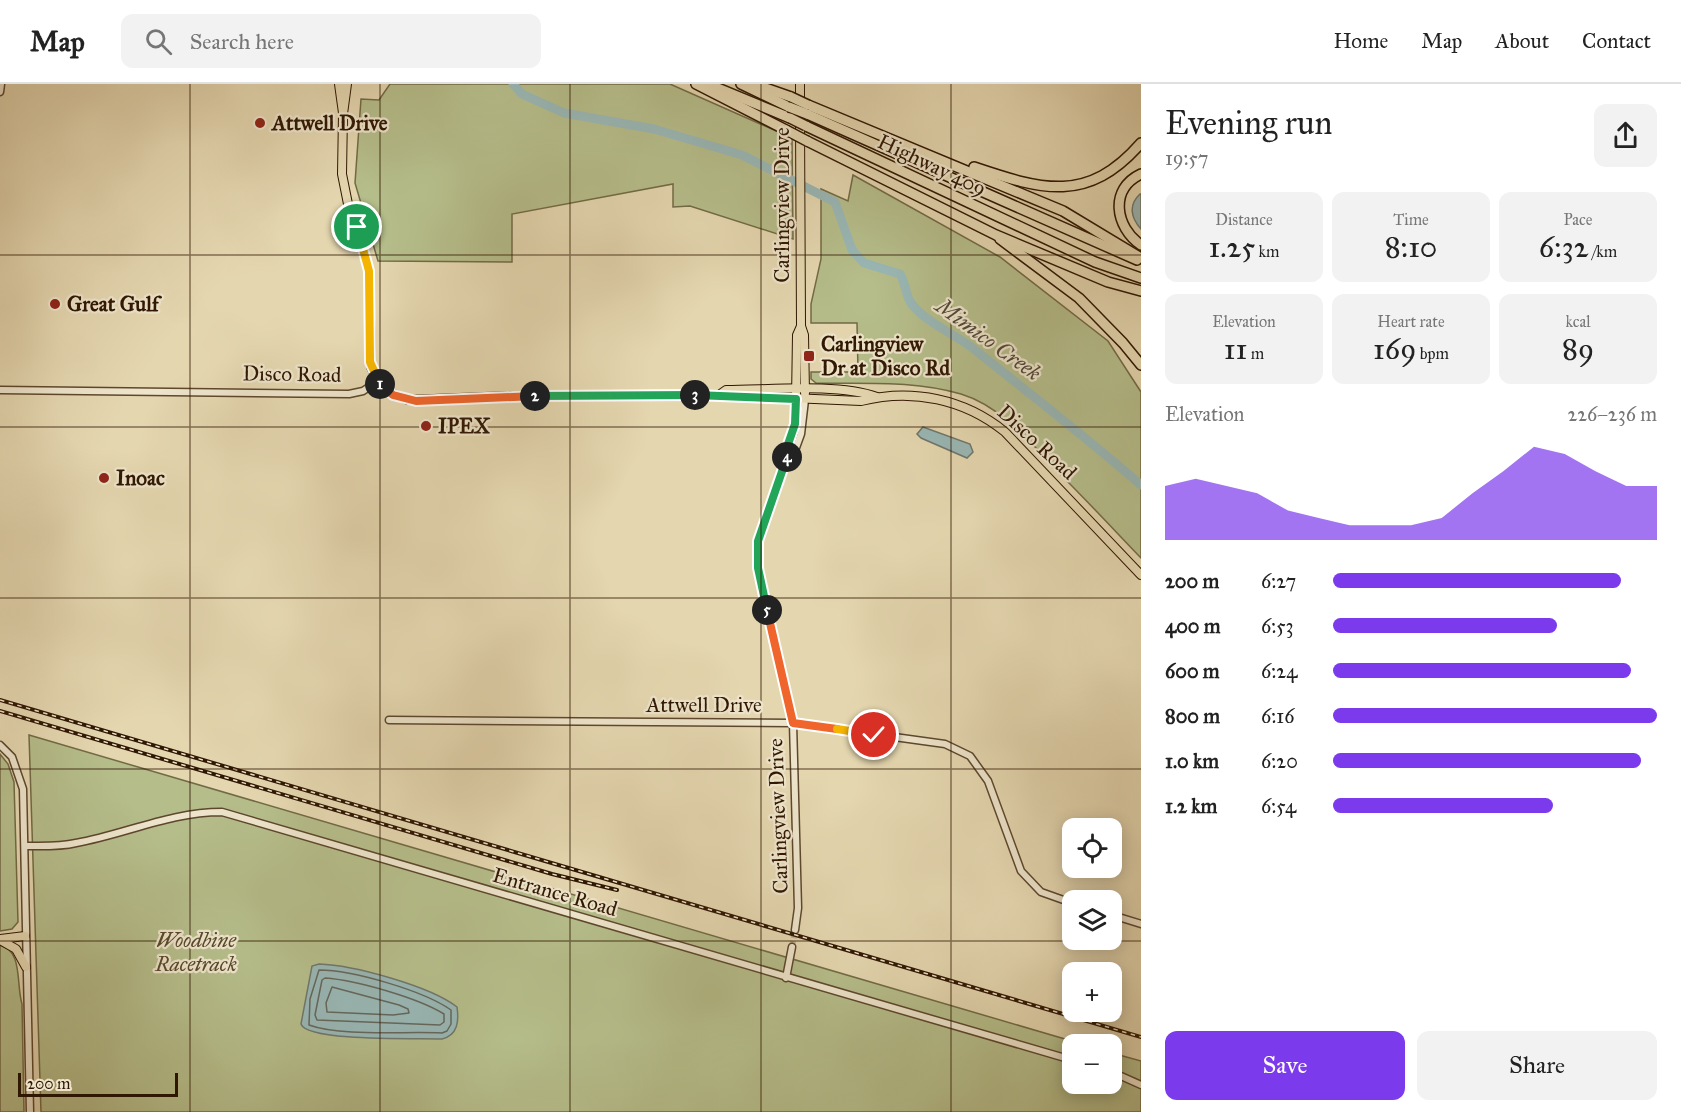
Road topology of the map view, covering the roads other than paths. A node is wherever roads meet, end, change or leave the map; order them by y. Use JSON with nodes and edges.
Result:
{"nodes":[{"id":1,"x":1,"y":84,"type":"edge"},
{"id":2,"x":339,"y":84,"type":"edge"},
{"id":3,"x":347,"y":84,"type":"edge"},
{"id":4,"x":696,"y":84,"type":"edge"},
{"id":5,"x":708,"y":84,"type":"edge"},
{"id":6,"x":741,"y":84,"type":"edge"},
{"id":7,"x":754,"y":84,"type":"edge"},
{"id":8,"x":800,"y":84,"type":"edge"},
{"id":9,"x":0,"y":92,"type":"edge"},
{"id":10,"x":790,"y":102,"type":"junction"},
{"id":11,"x":808,"y":109,"type":"junction"},
{"id":12,"x":343,"y":114,"type":"junction"},
{"id":13,"x":888,"y":138,"type":"junction"},
{"id":14,"x":1141,"y":143,"type":"edge"},
{"id":15,"x":1141,"y":174,"type":"edge"},
{"id":16,"x":996,"y":236,"type":"junction"},
{"id":17,"x":1141,"y":245,"type":"edge"},
{"id":18,"x":1141,"y":260,"type":"edge"},
{"id":19,"x":1141,"y":278,"type":"edge"},
{"id":20,"x":1141,"y":291,"type":"edge"},
{"id":21,"x":1141,"y":365,"type":"edge"},
{"id":22,"x":378,"y":381,"type":"junction"},
{"id":23,"x":0,"y":390,"type":"edge"},
{"id":24,"x":800,"y":390,"type":"junction"},
{"id":25,"x":719,"y":395,"type":"junction"},
{"id":26,"x":877,"y":397,"type":"junction"},
{"id":27,"x":800,"y":400,"type":"junction"},
{"id":28,"x":1141,"y":575,"type":"edge"},
{"id":29,"x":388,"y":720,"type":"dead end"},
{"id":30,"x":793,"y":723,"type":"junction"},
{"id":31,"x":0,"y":745,"type":"edge"},
{"id":32,"x":25,"y":846,"type":"junction"},
{"id":33,"x":1062,"y":899,"type":"edge"},
{"id":34,"x":1122,"y":918,"type":"edge"},
{"id":35,"x":1141,"y":924,"type":"edge"},
{"id":36,"x":795,"y":930,"type":"tunnel mouth"},
{"id":37,"x":25,"y":936,"type":"junction"},
{"id":38,"x":1,"y":938,"type":"edge"},
{"id":39,"x":792,"y":947,"type":"tunnel mouth"},
{"id":40,"x":26,"y":967,"type":"junction"},
{"id":41,"x":786,"y":978,"type":"junction"},
{"id":42,"x":1062,"y":1057,"type":"edge"},
{"id":43,"x":1122,"y":1076,"type":"edge"},
{"id":44,"x":1141,"y":1084,"type":"edge"},
{"id":45,"x":30,"y":1112,"type":"edge"}],
"edges":[{"from":1,"to":9,"type":"street"},
{"from":2,"to":12,"type":"main road"},
{"from":3,"to":12,"type":"main road"},
{"from":4,"to":16,"type":"highway","bridge":true},
{"from":5,"to":19,"type":"highway","name":"Highway 409","bridge":true},
{"from":6,"to":10,"type":"highway","name":"Highway 409"},
{"from":7,"to":10,"type":"highway"},
{"from":8,"to":24,"type":"main road","name":"Carlingview Drive"},
{"from":10,"to":11,"type":"highway","name":"Highway 409","bridge":true},
{"from":11,"to":13,"type":"highway"},
{"from":11,"to":18,"type":"highway","name":"Highway 409"},
{"from":12,"to":22,"type":"main road"},
{"from":13,"to":14,"type":"highway"},
{"from":13,"to":18,"type":"highway"},
{"from":15,"to":17,"type":"highway"},
{"from":16,"to":20,"type":"highway"},
{"from":16,"to":21,"type":"highway"},
{"from":22,"to":23,"type":"street","name":"Disco Road"},
{"from":22,"to":25,"type":"main road","name":"Disco Road"},
{"from":24,"to":25,"type":"main road","name":"Disco Road"},
{"from":24,"to":26,"type":"main road","name":"Disco Road"},
{"from":24,"to":27,"type":"main road","name":"Carlingview Drive"},
{"from":25,"to":27,"type":"main road","name":"Disco Road"},
{"from":26,"to":27,"type":"main road","name":"Disco Road"},
{"from":26,"to":28,"type":"main road","name":"Disco Road"},
{"from":27,"to":30,"type":"street","name":"Carlingview Drive"},
{"from":29,"to":30,"type":"street","name":"Attwell Drive"},
{"from":30,"to":33,"type":"street","name":"Attwell Drive"},
{"from":30,"to":36,"type":"street","name":"Carlingview Drive"},
{"from":31,"to":32,"type":"street"},
{"from":32,"to":37,"type":"street"},
{"from":32,"to":41,"type":"street","name":"Entrance Road"},
{"from":34,"to":35,"type":"street"},
{"from":37,"to":38,"type":"main road"},
{"from":37,"to":40,"type":"street"},
{"from":38,"to":40,"type":"main road"},
{"from":39,"to":41,"type":"street"},
{"from":40,"to":45,"type":"street"},
{"from":41,"to":42,"type":"street","name":"Entrance Road"},
{"from":43,"to":44,"type":"street"}]}
